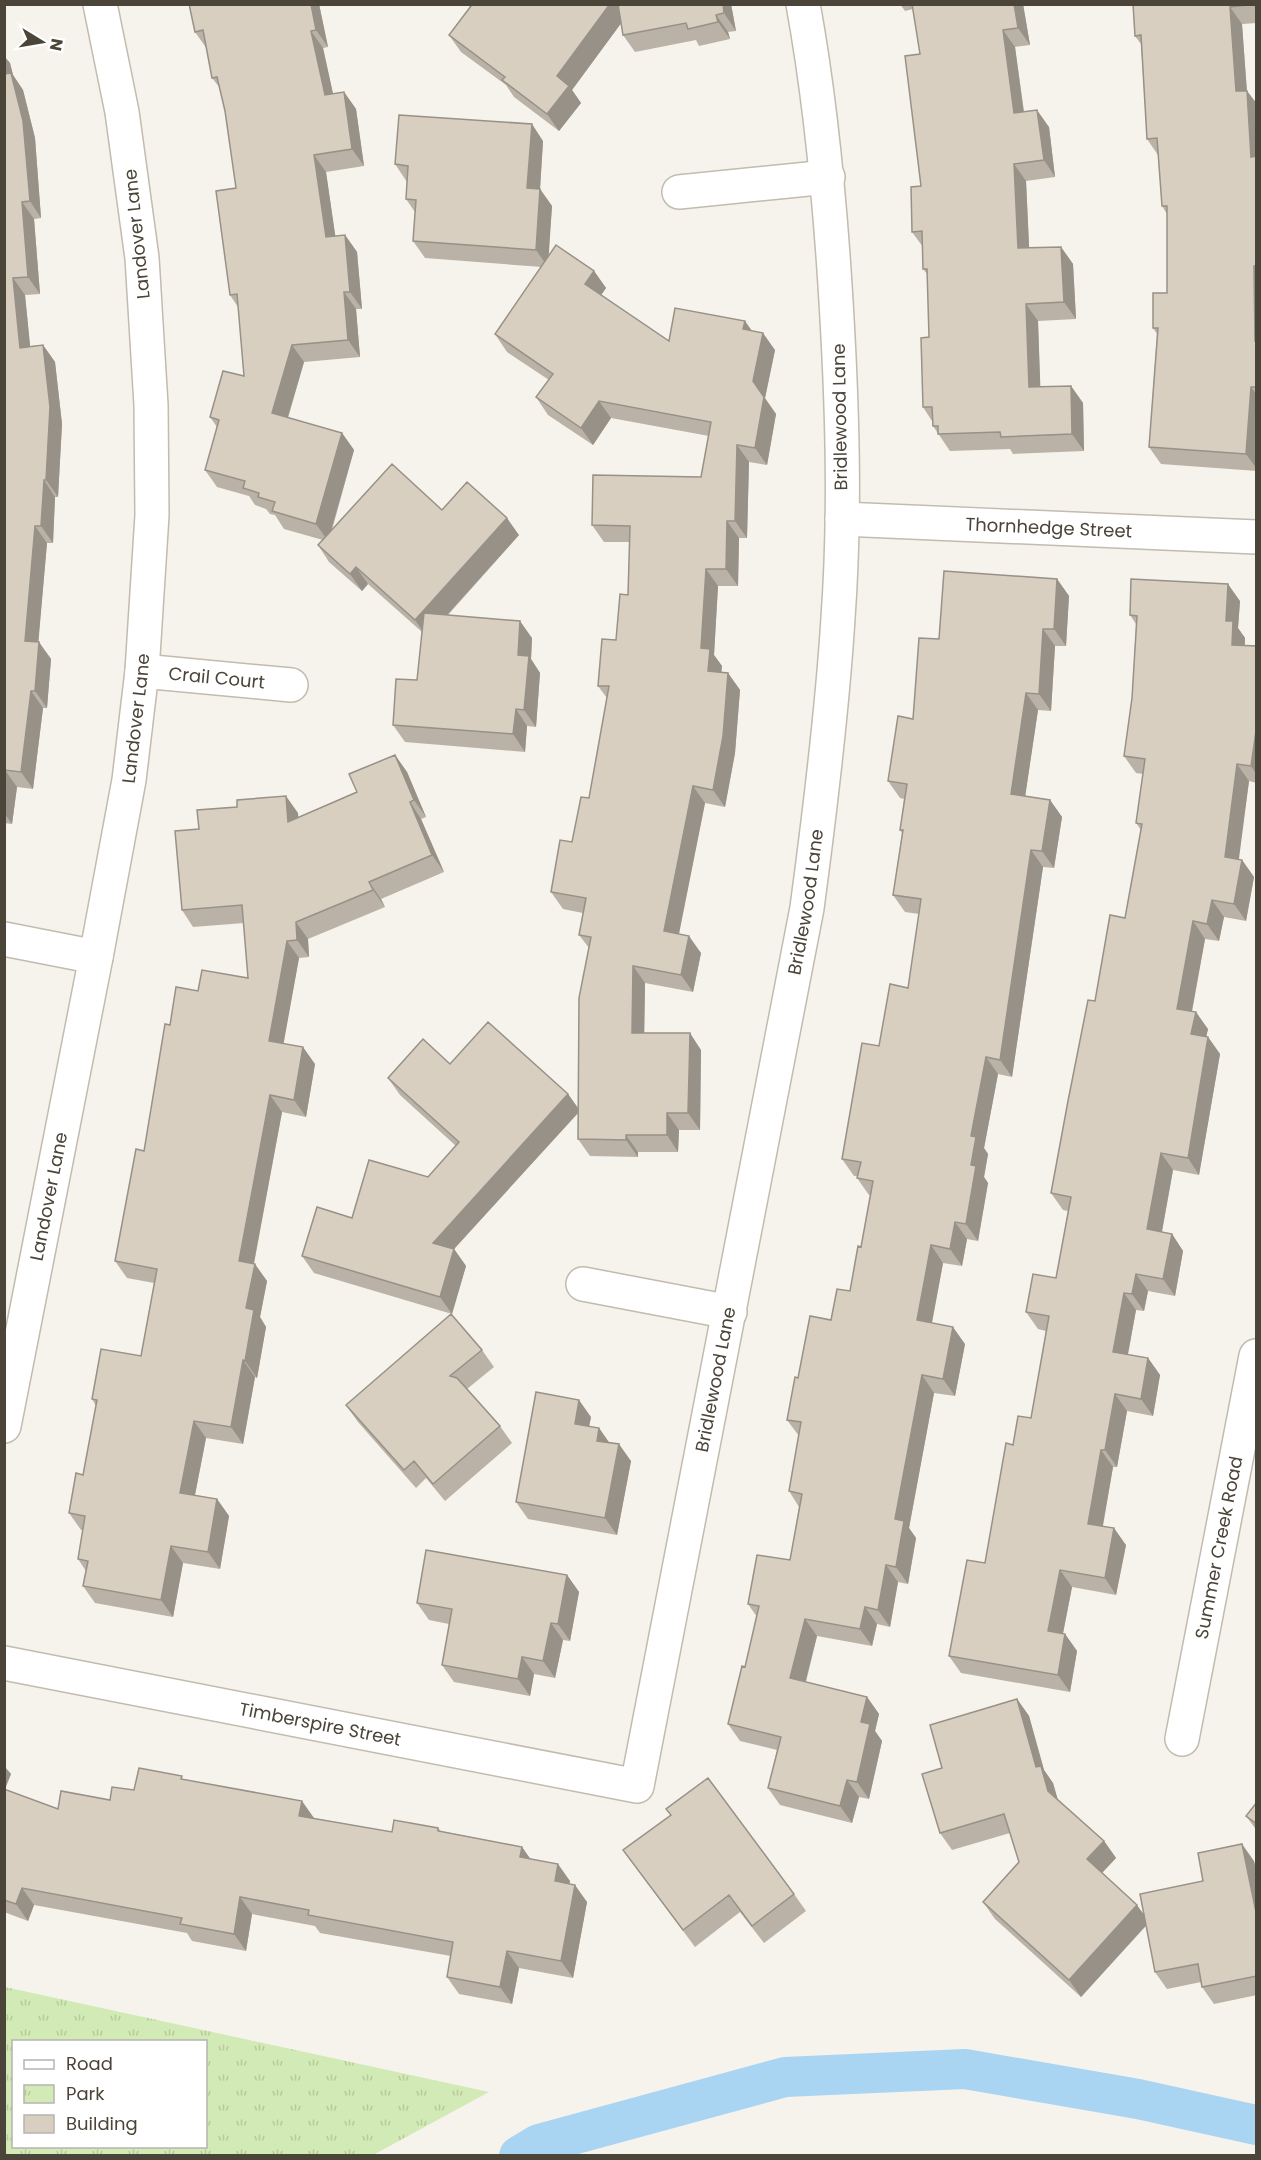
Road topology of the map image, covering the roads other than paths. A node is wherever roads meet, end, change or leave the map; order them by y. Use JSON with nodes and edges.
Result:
{"nodes":[{"id":1,"x":100,"y":4,"type":"edge"},
{"id":2,"x":803,"y":4,"type":"edge"},
{"id":3,"x":828,"y":177,"type":"junction"},
{"id":4,"x":679,"y":192,"type":"dead end"},
{"id":5,"x":842,"y":519,"type":"junction"},
{"id":6,"x":1257,"y":537,"type":"edge"},
{"id":7,"x":142,"y":671,"type":"junction"},
{"id":8,"x":291,"y":685,"type":"dead end"},
{"id":9,"x":4,"y":939,"type":"edge"},
{"id":10,"x":96,"y":957,"type":"junction"},
{"id":11,"x":583,"y":1284,"type":"dead end"},
{"id":12,"x":730,"y":1312,"type":"junction"},
{"id":13,"x":1257,"y":1356,"type":"edge"},
{"id":14,"x":4,"y":1426,"type":"edge"},
{"id":15,"x":4,"y":1663,"type":"edge"},
{"id":16,"x":1182,"y":1739,"type":"dead end"},
{"id":17,"x":637,"y":1786,"type":"joint"}],
"edges":[{"from":1,"to":7,"type":"street","name":"Landover Lane"},
{"from":2,"to":3,"type":"street","name":"Bridlewood Lane"},
{"from":3,"to":4,"type":"street"},
{"from":3,"to":5,"type":"street","name":"Bridlewood Lane"},
{"from":5,"to":6,"type":"street","name":"Thornhedge Street"},
{"from":5,"to":12,"type":"street","name":"Bridlewood Lane"},
{"from":7,"to":8,"type":"street","name":"Crail Court"},
{"from":7,"to":10,"type":"street","name":"Landover Lane"},
{"from":9,"to":10,"type":"street"},
{"from":10,"to":14,"type":"street","name":"Landover Lane"},
{"from":11,"to":12,"type":"street"},
{"from":12,"to":17,"type":"street","name":"Bridlewood Lane"},
{"from":13,"to":16,"type":"street","name":"Summer Creek Road"},
{"from":15,"to":17,"type":"street","name":"Timberspire Street"}]}
